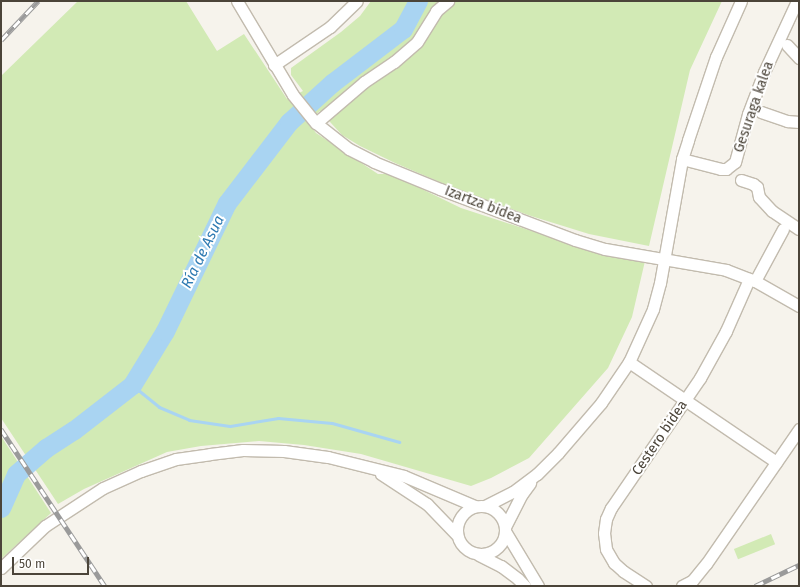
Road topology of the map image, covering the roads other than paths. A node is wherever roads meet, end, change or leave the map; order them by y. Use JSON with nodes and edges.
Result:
{"nodes":[{"id":1,"x":237,"y":1,"type":"edge"},
{"id":2,"x":357,"y":1,"type":"edge"},
{"id":3,"x":448,"y":1,"type":"edge"},
{"id":4,"x":741,"y":1,"type":"edge"},
{"id":5,"x":797,"y":1,"type":"edge"},
{"id":6,"x":788,"y":45,"type":"dead end"},
{"id":7,"x":799,"y":58,"type":"edge"},
{"id":8,"x":274,"y":65,"type":"junction"},
{"id":9,"x":760,"y":112,"type":"dead end"},
{"id":10,"x":315,"y":121,"type":"junction"},
{"id":11,"x":799,"y":122,"type":"edge"},
{"id":12,"x":682,"y":159,"type":"junction"},
{"id":13,"x":741,"y":180,"type":"dead end"},
{"id":14,"x":783,"y":229,"type":"dead end"},
{"id":15,"x":799,"y":229,"type":"edge"},
{"id":16,"x":665,"y":258,"type":"junction"},
{"id":17,"x":752,"y":280,"type":"junction"},
{"id":18,"x":799,"y":306,"type":"edge"},
{"id":19,"x":629,"y":362,"type":"junction"},
{"id":20,"x":686,"y":400,"type":"junction"},
{"id":21,"x":799,"y":429,"type":"edge"},
{"id":22,"x":776,"y":462,"type":"junction"},
{"id":23,"x":372,"y":469,"type":"junction"},
{"id":24,"x":537,"y":474,"type":"junction"},
{"id":25,"x":480,"y":506,"type":"junction"},
{"id":26,"x":505,"y":529,"type":"junction"},
{"id":27,"x":456,"y":534,"type":"junction"},
{"id":28,"x":479,"y":555,"type":"junction"},
{"id":29,"x":1,"y":568,"type":"edge"},
{"id":30,"x":525,"y":586,"type":"edge"},
{"id":31,"x":538,"y":586,"type":"edge"},
{"id":32,"x":646,"y":586,"type":"edge"},
{"id":33,"x":682,"y":586,"type":"edge"}],
"edges":[{"from":1,"to":8,"type":"street","name":"Izartza bidea"},
{"from":2,"to":8,"type":"street"},
{"from":3,"to":10,"type":"street"},
{"from":4,"to":12,"type":"street"},
{"from":5,"to":12,"type":"street","name":"Gesuraga kalea"},
{"from":6,"to":7,"type":"street"},
{"from":8,"to":10,"type":"street","name":"Izartza bidea"},
{"from":9,"to":11,"type":"street"},
{"from":10,"to":16,"type":"street","name":"Izartza bidea"},
{"from":12,"to":16,"type":"street"},
{"from":13,"to":15,"type":"street"},
{"from":14,"to":17,"type":"street","name":"Cestero bidea"},
{"from":16,"to":17,"type":"street","name":"Izartza bidea"},
{"from":16,"to":19,"type":"street"},
{"from":17,"to":18,"type":"street","name":"Izartza bidea"},
{"from":17,"to":20,"type":"street","name":"Cestero bidea"},
{"from":19,"to":20,"type":"street"},
{"from":19,"to":24,"type":"street"},
{"from":20,"to":22,"type":"street"},
{"from":20,"to":32,"type":"street","name":"Cestero bidea"},
{"from":21,"to":22,"type":"street"},
{"from":22,"to":33,"type":"street"},
{"from":23,"to":25,"type":"street"},
{"from":23,"to":27,"type":"street"},
{"from":23,"to":29,"type":"street"},
{"from":24,"to":25,"type":"street"},
{"from":24,"to":26,"type":"street"},
{"from":25,"to":26,"type":"street"},
{"from":25,"to":27,"type":"street"},
{"from":26,"to":28,"type":"street"},
{"from":26,"to":31,"type":"street"},
{"from":27,"to":28,"type":"street"},
{"from":28,"to":30,"type":"street"}]}
